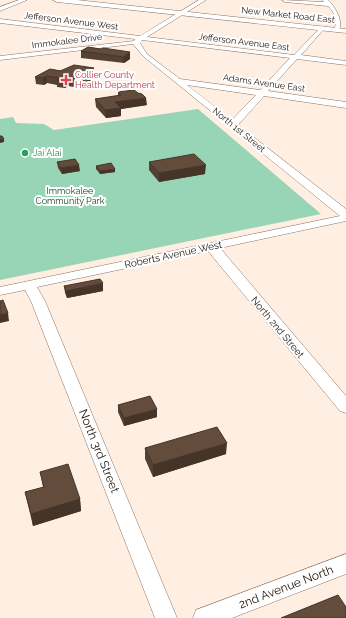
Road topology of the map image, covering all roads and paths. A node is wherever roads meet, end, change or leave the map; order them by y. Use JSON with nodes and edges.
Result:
{"nodes":[{"id":1,"x":24,"y":0,"type":"edge"},
{"id":2,"x":57,"y":0,"type":"edge"},
{"id":3,"x":203,"y":0,"type":"edge"},
{"id":4,"x":285,"y":0,"type":"edge"},
{"id":5,"x":327,"y":2,"type":"edge"},
{"id":6,"x":0,"y":9,"type":"edge"},
{"id":7,"x":181,"y":13,"type":"junction"},
{"id":8,"x":0,"y":21,"type":"edge"},
{"id":9,"x":322,"y":28,"type":"junction"},
{"id":10,"x":337,"y":30,"type":"junction"},
{"id":11,"x":346,"y":31,"type":"edge"},
{"id":12,"x":138,"y":40,"type":"junction"},
{"id":13,"x":1,"y":57,"type":"edge"},
{"id":14,"x":296,"y":57,"type":"junction"},
{"id":15,"x":346,"y":64,"type":"edge"},
{"id":16,"x":178,"y":81,"type":"junction"},
{"id":17,"x":262,"y":94,"type":"junction"},
{"id":18,"x":346,"y":105,"type":"edge"},
{"id":19,"x":233,"y":125,"type":"junction"},
{"id":20,"x":346,"y":216,"type":"edge"},
{"id":21,"x":211,"y":246,"type":"junction"},
{"id":22,"x":29,"y":285,"type":"junction"},
{"id":23,"x":0,"y":291,"type":"edge"},
{"id":24,"x":346,"y":407,"type":"edge"},
{"id":25,"x":346,"y":564,"type":"edge"},
{"id":26,"x":166,"y":618,"type":"edge"},
{"id":27,"x":204,"y":618,"type":"edge"}],
"edges":[{"from":1,"to":6,"type":"street"},
{"from":2,"to":7,"type":"main road","name":"New Market Road East"},
{"from":3,"to":7,"type":"street"},
{"from":4,"to":5,"type":"street"},
{"from":5,"to":10,"type":"street"},
{"from":7,"to":9,"type":"main road","name":"New Market Road East"},
{"from":7,"to":12,"type":"street"},
{"from":8,"to":12,"type":"street","name":"Jefferson Avenue West"},
{"from":9,"to":10,"type":"main road","name":"New Market Road East"},
{"from":9,"to":14,"type":"street"},
{"from":10,"to":11,"type":"main road","name":"New Market Road East"},
{"from":12,"to":13,"type":"street","name":"Immokalee Drive"},
{"from":12,"to":14,"type":"street","name":"Jefferson Avenue East"},
{"from":12,"to":16,"type":"street","name":"North 1st Street"},
{"from":14,"to":15,"type":"street","name":"Jefferson Avenue East"},
{"from":14,"to":17,"type":"street"},
{"from":16,"to":17,"type":"street","name":"Adams Avenue East"},
{"from":16,"to":19,"type":"street","name":"North 1st Street"},
{"from":17,"to":18,"type":"street","name":"Adams Avenue East"},
{"from":17,"to":19,"type":"street"},
{"from":19,"to":20,"type":"street","name":"North 1st Street"},
{"from":20,"to":21,"type":"street","name":"Roberts Avenue West"},
{"from":21,"to":22,"type":"street","name":"Roberts Avenue West"},
{"from":21,"to":24,"type":"street","name":"North 2nd Street"},
{"from":22,"to":23,"type":"street","name":"Roberts Avenue West"},
{"from":22,"to":26,"type":"street","name":"North 3rd Street"},
{"from":25,"to":27,"type":"street","name":"2nd Avenue North"}]}
